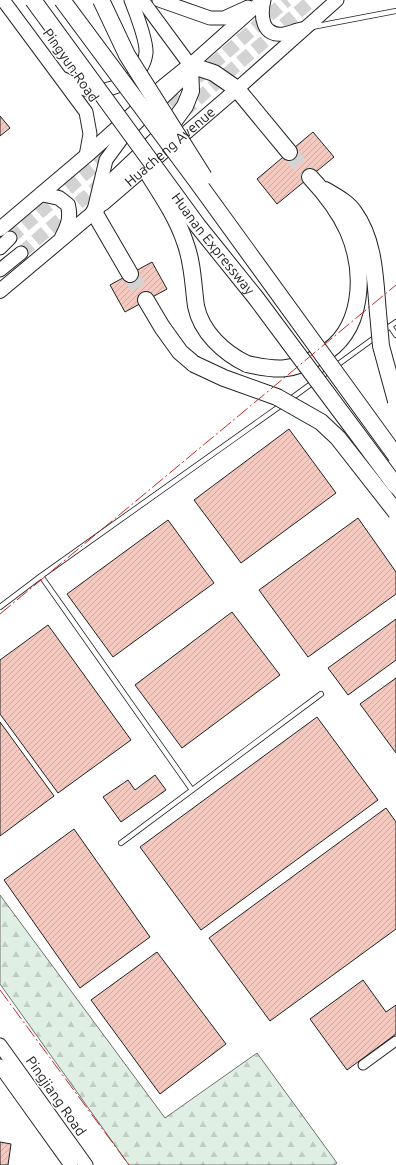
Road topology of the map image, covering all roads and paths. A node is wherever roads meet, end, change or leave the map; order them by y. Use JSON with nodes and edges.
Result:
{"nodes":[{"id":1,"x":3,"y":0,"type":"edge"},
{"id":2,"x":33,"y":0,"type":"edge"},
{"id":3,"x":62,"y":0,"type":"edge"},
{"id":4,"x":101,"y":0,"type":"edge"},
{"id":5,"x":131,"y":0,"type":"edge"},
{"id":6,"x":142,"y":0,"type":"edge"},
{"id":7,"x":159,"y":0,"type":"edge"},
{"id":8,"x":263,"y":0,"type":"edge"},
{"id":9,"x":337,"y":0,"type":"edge"},
{"id":10,"x":396,"y":11,"type":"edge"},
{"id":11,"x":304,"y":28,"type":"junction"},
{"id":12,"x":190,"y":64,"type":"junction"},
{"id":13,"x":62,"y":78,"type":"junction"},
{"id":14,"x":237,"y":89,"type":"junction"},
{"id":15,"x":105,"y":97,"type":"junction"},
{"id":16,"x":289,"y":152,"type":"tunnel mouth"},
{"id":17,"x":86,"y":156,"type":"junction"},
{"id":18,"x":41,"y":194,"type":"junction"},
{"id":19,"x":94,"y":212,"type":"junction"},
{"id":20,"x":5,"y":234,"type":"edge"},
{"id":21,"x":61,"y":239,"type":"junction"},
{"id":22,"x":0,"y":248,"type":"edge"},
{"id":23,"x":21,"y":252,"type":"tunnel mouth"},
{"id":24,"x":256,"y":264,"type":"junction"},
{"id":25,"x":0,"y":270,"type":"edge"},
{"id":26,"x":130,"y":274,"type":"tunnel mouth"},
{"id":27,"x":0,"y":291,"type":"edge"},
{"id":28,"x":146,"y":300,"type":"tunnel mouth"},
{"id":29,"x":396,"y":322,"type":"edge"},
{"id":30,"x":390,"y":326,"type":"junction"},
{"id":31,"x":396,"y":335,"type":"edge"},
{"id":32,"x":396,"y":401,"type":"edge"},
{"id":33,"x":396,"y":456,"type":"edge"},
{"id":34,"x":396,"y":486,"type":"edge"},
{"id":35,"x":396,"y":512,"type":"edge"},
{"id":36,"x":41,"y":576,"type":"junction"},
{"id":37,"x":0,"y":607,"type":"edge"},
{"id":38,"x":321,"y":694,"type":"dead end"},
{"id":39,"x":192,"y":790,"type":"junction"},
{"id":40,"x":121,"y":842,"type":"dead end"},
{"id":41,"x":396,"y":1041,"type":"edge"},
{"id":42,"x":0,"y":1045,"type":"edge"},
{"id":43,"x":364,"y":1064,"type":"dead end"},
{"id":44,"x":0,"y":1066,"type":"edge"},
{"id":45,"x":71,"y":1165,"type":"edge"},
{"id":46,"x":86,"y":1165,"type":"edge"}],
"edges":[{"from":1,"to":13,"type":"street","name":"Pingyun Road"},
{"from":2,"to":15,"type":"highway","name":"Huanan Expressway","bridge":true},
{"from":3,"to":24,"type":"highway","name":"Huanan Expressway","bridge":true},
{"from":4,"to":24,"type":"highway","bridge":true},
{"from":5,"to":13,"type":"street"},
{"from":6,"to":12,"type":"street"},
{"from":7,"to":8,"type":"street"},
{"from":8,"to":11,"type":"street"},
{"from":8,"to":12,"type":"street"},
{"from":9,"to":11,"type":"street","name":"Huacheng Avenue"},
{"from":10,"to":11,"type":"lane"},
{"from":11,"to":14,"type":"street","name":"Huacheng Avenue"},
{"from":12,"to":14,"type":"highway"},
{"from":12,"to":17,"type":"main road"},
{"from":12,"to":19,"type":"street"},
{"from":12,"to":19,"type":"highway"},
{"from":13,"to":17,"type":"street","name":"Pingyun Road"},
{"from":14,"to":16,"type":"highway"},
{"from":14,"to":19,"type":"street","name":"Huacheng Avenue"},
{"from":15,"to":32,"type":"highway","bridge":true},
{"from":15,"to":34,"type":"highway","name":"Huanan Expressway","bridge":true},
{"from":17,"to":18,"type":"main road"},
{"from":18,"to":20,"type":"main road"},
{"from":18,"to":21,"type":"main road"},
{"from":19,"to":21,"type":"main road","name":"Huacheng Avenue"},
{"from":19,"to":26,"type":"highway"},
{"from":20,"to":22,"type":"street"},
{"from":21,"to":27,"type":"main road","name":"Huacheng Avenue"},
{"from":23,"to":25,"type":"street"},
{"from":24,"to":33,"type":"highway","name":"Huanan Expressway","bridge":true},
{"from":28,"to":35,"type":"highway","bridge":true},
{"from":29,"to":30,"type":"lane"},
{"from":30,"to":31,"type":"lane"},
{"from":30,"to":36,"type":"lane"},
{"from":36,"to":37,"type":"lane"},
{"from":36,"to":39,"type":"lane"},
{"from":38,"to":39,"type":"lane"},
{"from":39,"to":40,"type":"lane"},
{"from":41,"to":43,"type":"street"},
{"from":42,"to":46,"type":"street","name":"Pingjiang Road"},
{"from":44,"to":45,"type":"street","name":"Pingjiang Road"}]}
